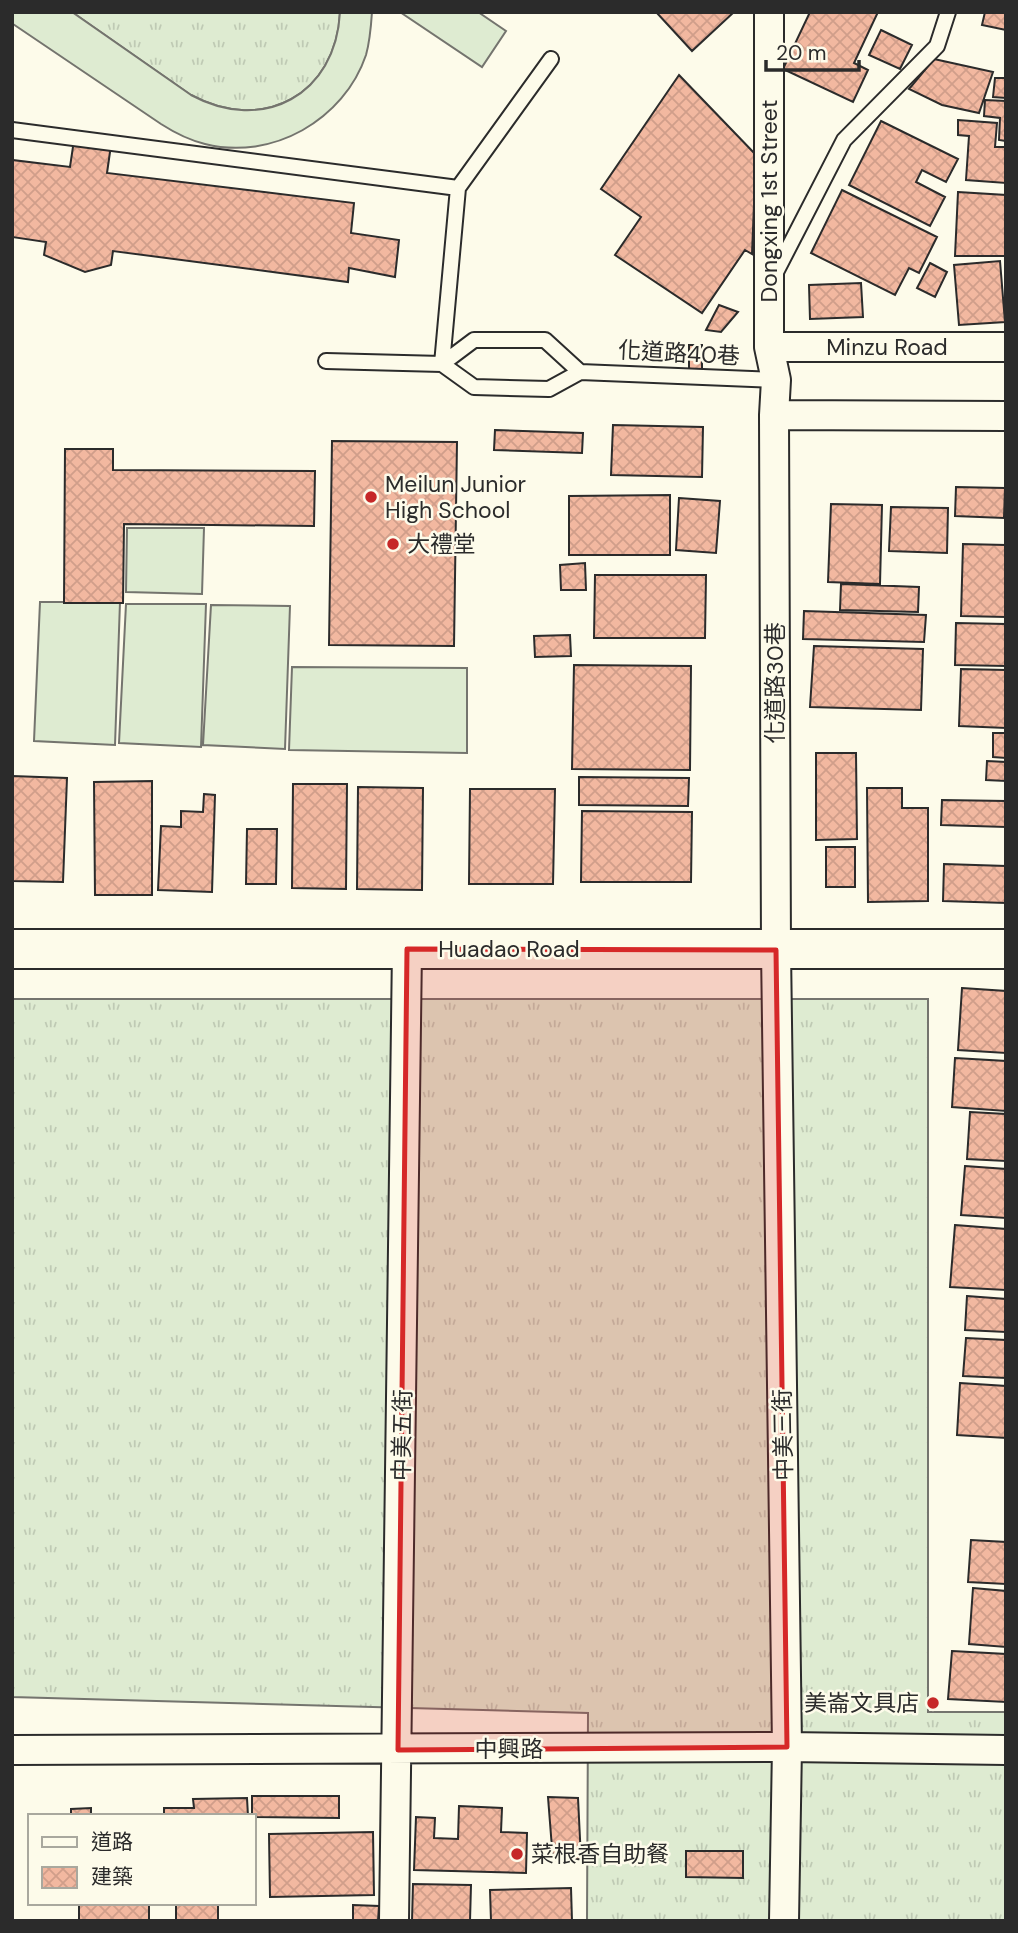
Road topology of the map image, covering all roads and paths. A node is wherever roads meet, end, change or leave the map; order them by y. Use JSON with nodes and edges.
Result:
{"nodes":[{"id":1,"x":769,"y":12,"type":"edge"},
{"id":2,"x":948,"y":12,"type":"edge"},
{"id":3,"x":551,"y":59,"type":"dead end"},
{"id":4,"x":12,"y":130,"type":"edge"},
{"id":5,"x":458,"y":188,"type":"junction"},
{"id":6,"x":769,"y":288,"type":"junction"},
{"id":7,"x":769,"y":347,"type":"junction"},
{"id":8,"x":1006,"y":347,"type":"edge"},
{"id":9,"x":326,"y":361,"type":"dead end"},
{"id":10,"x":442,"y":364,"type":"junction"},
{"id":11,"x":580,"y":372,"type":"junction"},
{"id":12,"x":776,"y":380,"type":"junction"},
{"id":13,"x":774,"y":415,"type":"junction"},
{"id":14,"x":1006,"y":416,"type":"edge"},
{"id":15,"x":407,"y":948,"type":"junction"},
{"id":16,"x":12,"y":949,"type":"edge"},
{"id":17,"x":1006,"y":949,"type":"edge"},
{"id":18,"x":776,"y":950,"type":"junction"},
{"id":19,"x":787,"y":1746,"type":"junction"},
{"id":20,"x":12,"y":1750,"type":"edge"},
{"id":21,"x":398,"y":1750,"type":"junction"},
{"id":22,"x":1006,"y":1750,"type":"edge"},
{"id":23,"x":394,"y":1921,"type":"edge"},
{"id":24,"x":784,"y":1921,"type":"edge"}],
"edges":[{"from":1,"to":6,"type":"street","name":"Dongxing 1st Street"},
{"from":2,"to":6,"type":"lane"},
{"from":3,"to":5,"type":"lane"},
{"from":4,"to":5,"type":"lane"},
{"from":5,"to":10,"type":"lane"},
{"from":6,"to":7,"type":"street","name":"Dongxing 1st Street"},
{"from":7,"to":8,"type":"street","name":"Minzu Road"},
{"from":7,"to":12,"type":"street","name":"Dongxing 1st Street"},
{"from":9,"to":10,"type":"lane"},
{"from":10,"to":11,"type":"lane"},
{"from":10,"to":11,"type":"lane"},
{"from":11,"to":12,"type":"lane","name":"化道路40巷"},
{"from":12,"to":13,"type":"street","name":"化道路30巷"},
{"from":13,"to":14,"type":"street"},
{"from":13,"to":18,"type":"street","name":"化道路30巷"},
{"from":15,"to":16,"type":"street","name":"Huadao Road"},
{"from":15,"to":18,"type":"street","name":"Huadao Road"},
{"from":15,"to":21,"type":"street","name":"中美五街"},
{"from":17,"to":18,"type":"street","name":"Huadao Road"},
{"from":18,"to":19,"type":"street","name":"中美三街"},
{"from":19,"to":21,"type":"street","name":"中興路"},
{"from":19,"to":22,"type":"street","name":"中興路"},
{"from":19,"to":24,"type":"street","name":"中美三街"},
{"from":20,"to":21,"type":"street","name":"中興路"},
{"from":21,"to":23,"type":"street","name":"中美五街"}]}
